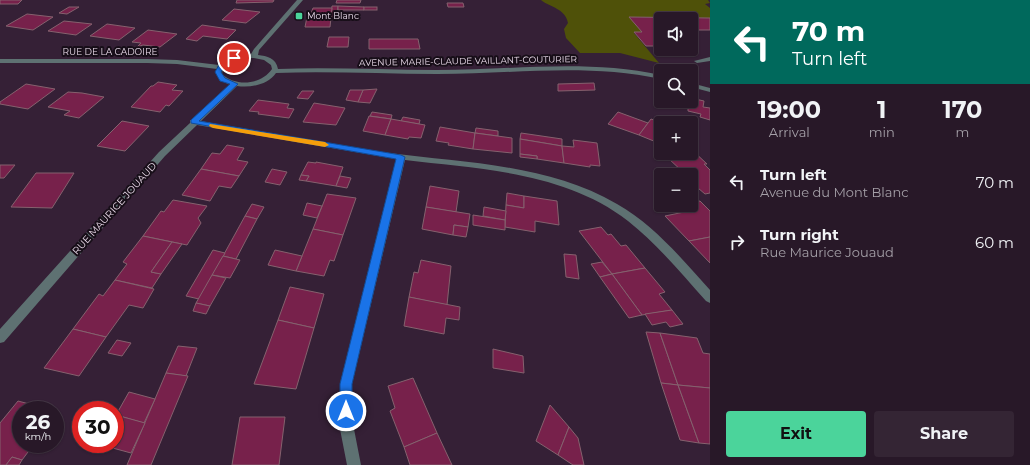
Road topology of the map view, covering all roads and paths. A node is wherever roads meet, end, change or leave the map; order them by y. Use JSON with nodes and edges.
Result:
{"nodes":[{"id":1,"x":300,"y":0,"type":"edge"},
{"id":2,"x":254,"y":56,"type":"junction"},
{"id":3,"x":710,"y":59,"type":"edge"},
{"id":4,"x":0,"y":61,"type":"edge"},
{"id":5,"x":697,"y":61,"type":"dead end"},
{"id":6,"x":220,"y":67,"type":"junction"},
{"id":7,"x":274,"y":72,"type":"junction"},
{"id":8,"x":654,"y":76,"type":"edge"},
{"id":9,"x":235,"y":84,"type":"junction"},
{"id":10,"x":698,"y":87,"type":"edge"},
{"id":11,"x":710,"y":90,"type":"edge"},
{"id":12,"x":193,"y":122,"type":"junction"},
{"id":13,"x":401,"y":157,"type":"junction"},
{"id":14,"x":710,"y":298,"type":"edge"},
{"id":15,"x":0,"y":338,"type":"edge"},
{"id":16,"x":354,"y":465,"type":"edge"}],
"edges":[{"from":1,"to":2,"type":"street"},
{"from":2,"to":6,"type":"street"},
{"from":2,"to":7,"type":"street"},
{"from":3,"to":5,"type":"street"},
{"from":4,"to":6,"type":"street","name":"RUE DE LA CADOIRE"},
{"from":6,"to":9,"type":"street"},
{"from":7,"to":8,"type":"street","name":"AVENUE MARIE-CLAUDE VAILLANT-COUTURIER"},
{"from":7,"to":9,"type":"street"},
{"from":9,"to":12,"type":"street","name":"RUE MAURICE JOUAUD"},
{"from":10,"to":11,"type":"street"},
{"from":12,"to":13,"type":"street"},
{"from":12,"to":15,"type":"street","name":"RUE MAURICE JOUAUD"},
{"from":13,"to":14,"type":"street"},
{"from":13,"to":16,"type":"street"}]}
